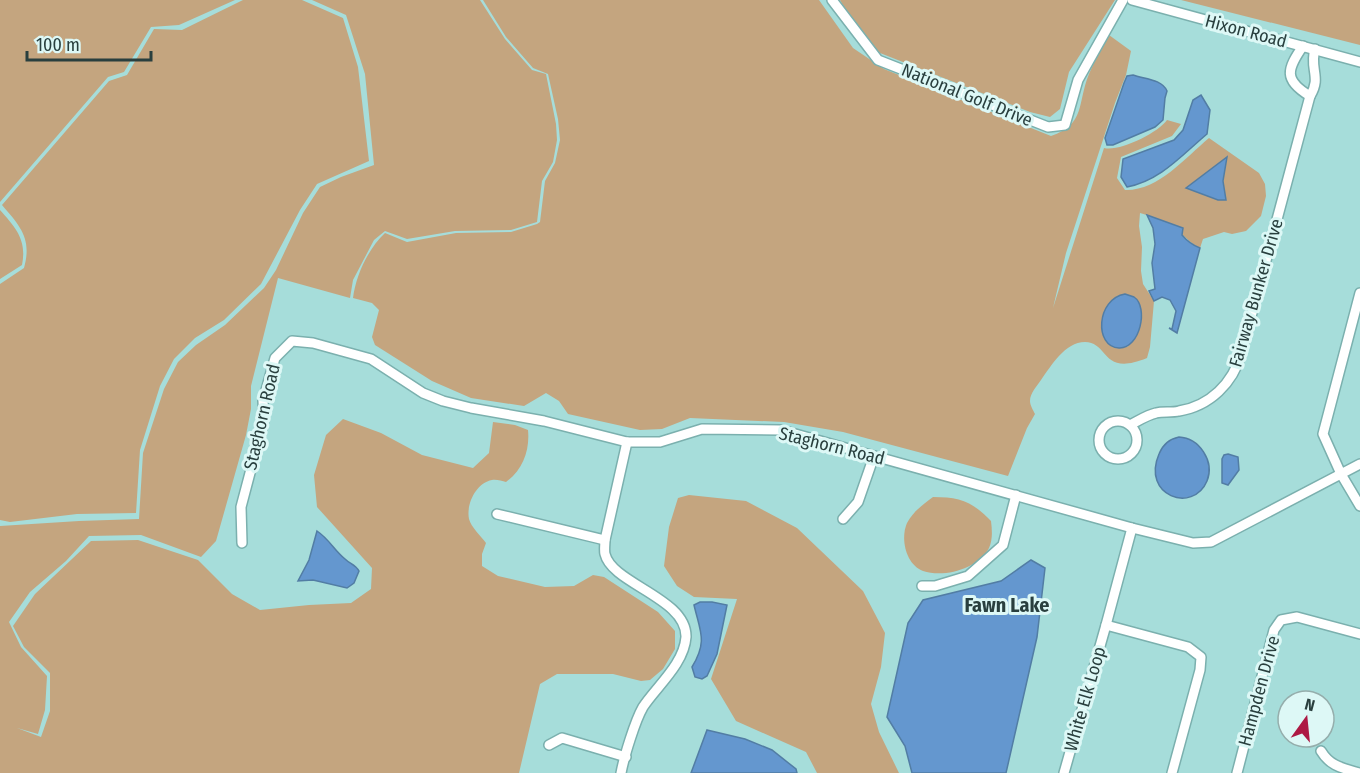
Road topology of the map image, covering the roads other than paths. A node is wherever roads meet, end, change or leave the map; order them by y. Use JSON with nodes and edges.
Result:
{"nodes":[{"id":1,"x":832,"y":0,"type":"edge"},
{"id":2,"x":1123,"y":0,"type":"edge"},
{"id":3,"x":1132,"y":0,"type":"edge"},
{"id":4,"x":1303,"y":46,"type":"junction"},
{"id":5,"x":1314,"y":49,"type":"junction"},
{"id":6,"x":1360,"y":62,"type":"edge"},
{"id":7,"x":1310,"y":96,"type":"junction"},
{"id":8,"x":1360,"y":293,"type":"edge"},
{"id":9,"x":1130,"y":425,"type":"junction"},
{"id":10,"x":627,"y":442,"type":"junction"},
{"id":11,"x":874,"y":456,"type":"junction"},
{"id":12,"x":1360,"y":464,"type":"edge"},
{"id":13,"x":1341,"y":474,"type":"junction"},
{"id":14,"x":1016,"y":495,"type":"junction"},
{"id":15,"x":1360,"y":506,"type":"edge"},
{"id":16,"x":497,"y":514,"type":"dead end"},
{"id":17,"x":843,"y":519,"type":"dead end"},
{"id":18,"x":1132,"y":528,"type":"junction"},
{"id":19,"x":605,"y":540,"type":"junction"},
{"id":20,"x":242,"y":543,"type":"dead end"},
{"id":21,"x":922,"y":586,"type":"dead end"},
{"id":22,"x":1106,"y":625,"type":"junction"},
{"id":23,"x":1360,"y":634,"type":"edge"},
{"id":24,"x":549,"y":745,"type":"dead end"},
{"id":25,"x":1321,"y":751,"type":"dead end"},
{"id":26,"x":626,"y":758,"type":"junction"},
{"id":27,"x":621,"y":773,"type":"edge"},
{"id":28,"x":1064,"y":773,"type":"edge"},
{"id":29,"x":1172,"y":773,"type":"edge"},
{"id":30,"x":1237,"y":773,"type":"edge"},
{"id":31,"x":1359,"y":773,"type":"edge"}],
"edges":[{"from":1,"to":2,"type":"street","name":"National Golf Drive"},
{"from":3,"to":4,"type":"street","name":"Hixon Road"},
{"from":4,"to":5,"type":"street","name":"Hixon Road"},
{"from":4,"to":7,"type":"street"},
{"from":5,"to":6,"type":"street","name":"Hixon Road"},
{"from":5,"to":7,"type":"street","name":"Fairway Bunker Drive"},
{"from":7,"to":9,"type":"street","name":"Fairway Bunker Drive"},
{"from":8,"to":13,"type":"street"},
{"from":9,"to":9,"type":"street","name":"Fairway Bunker Drive"},
{"from":10,"to":11,"type":"street","name":"Staghorn Road"},
{"from":10,"to":19,"type":"street"},
{"from":10,"to":20,"type":"street","name":"Staghorn Road"},
{"from":11,"to":14,"type":"street","name":"Staghorn Road"},
{"from":11,"to":17,"type":"street"},
{"from":12,"to":13,"type":"street","name":"Staghorn Road"},
{"from":13,"to":15,"type":"street"},
{"from":13,"to":18,"type":"street","name":"Staghorn Road"},
{"from":14,"to":18,"type":"street","name":"Staghorn Road"},
{"from":14,"to":21,"type":"street"},
{"from":16,"to":19,"type":"street"},
{"from":18,"to":22,"type":"street","name":"White Elk Loop"},
{"from":19,"to":26,"type":"street"},
{"from":22,"to":28,"type":"street","name":"White Elk Loop"},
{"from":22,"to":29,"type":"street","name":"White Elk Loop"},
{"from":23,"to":30,"type":"street","name":"Hampden Drive"},
{"from":24,"to":26,"type":"street"},
{"from":25,"to":31,"type":"street"},
{"from":26,"to":27,"type":"street"}]}
